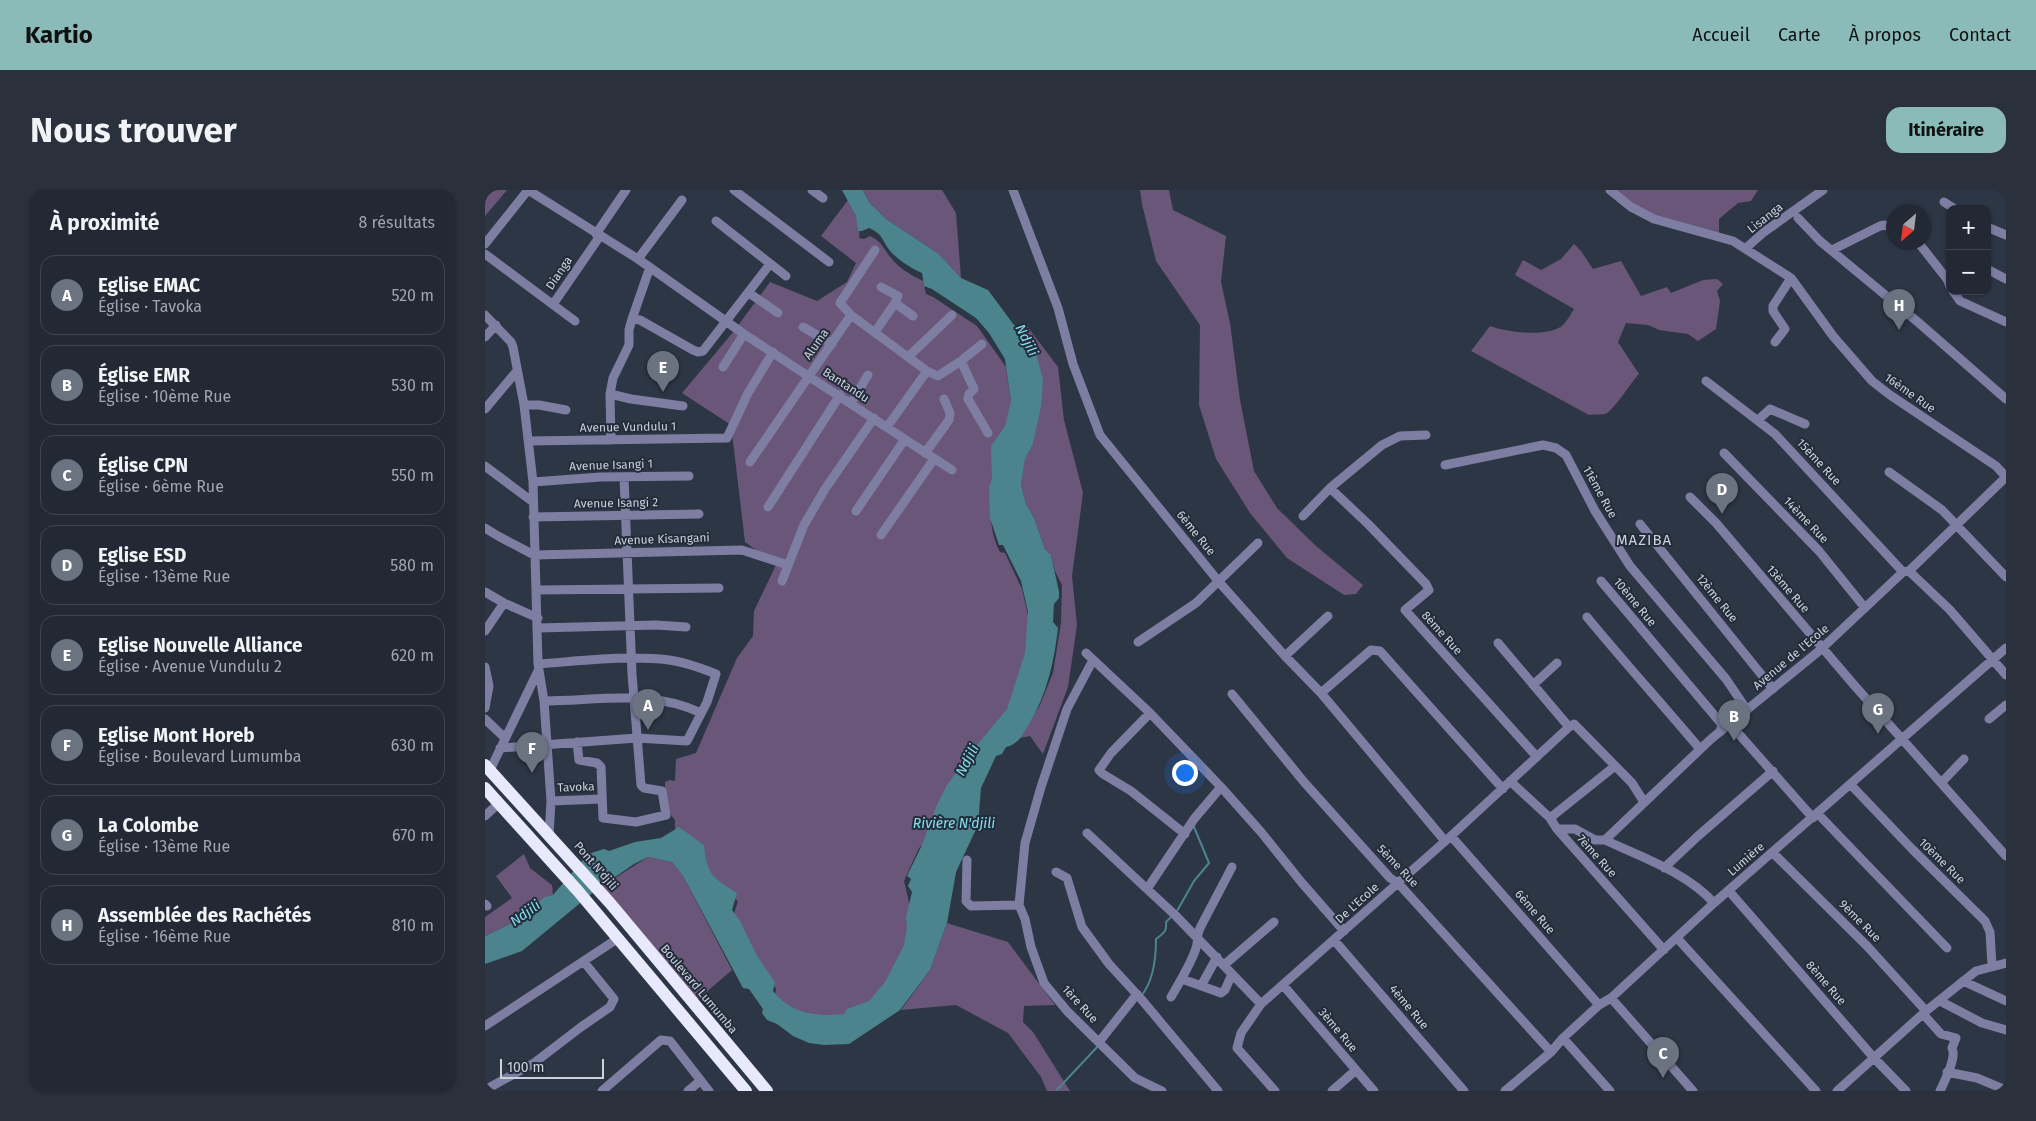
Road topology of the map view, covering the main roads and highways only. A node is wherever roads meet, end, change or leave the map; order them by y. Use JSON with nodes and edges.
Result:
{"nodes":[{"id":1,"x":488,"y":767,"type":"edge"},
{"id":2,"x":485,"y":788,"type":"edge"},
{"id":3,"x":611,"y":904,"type":"joint"},
{"id":4,"x":746,"y":1091,"type":"edge"},
{"id":5,"x":767,"y":1091,"type":"edge"}],
"edges":[{"from":1,"to":3,"type":"highway","name":"Pont N'djili"},
{"from":2,"to":4,"type":"highway"},
{"from":3,"to":5,"type":"highway","name":"Boulevard Lumumba"}]}
